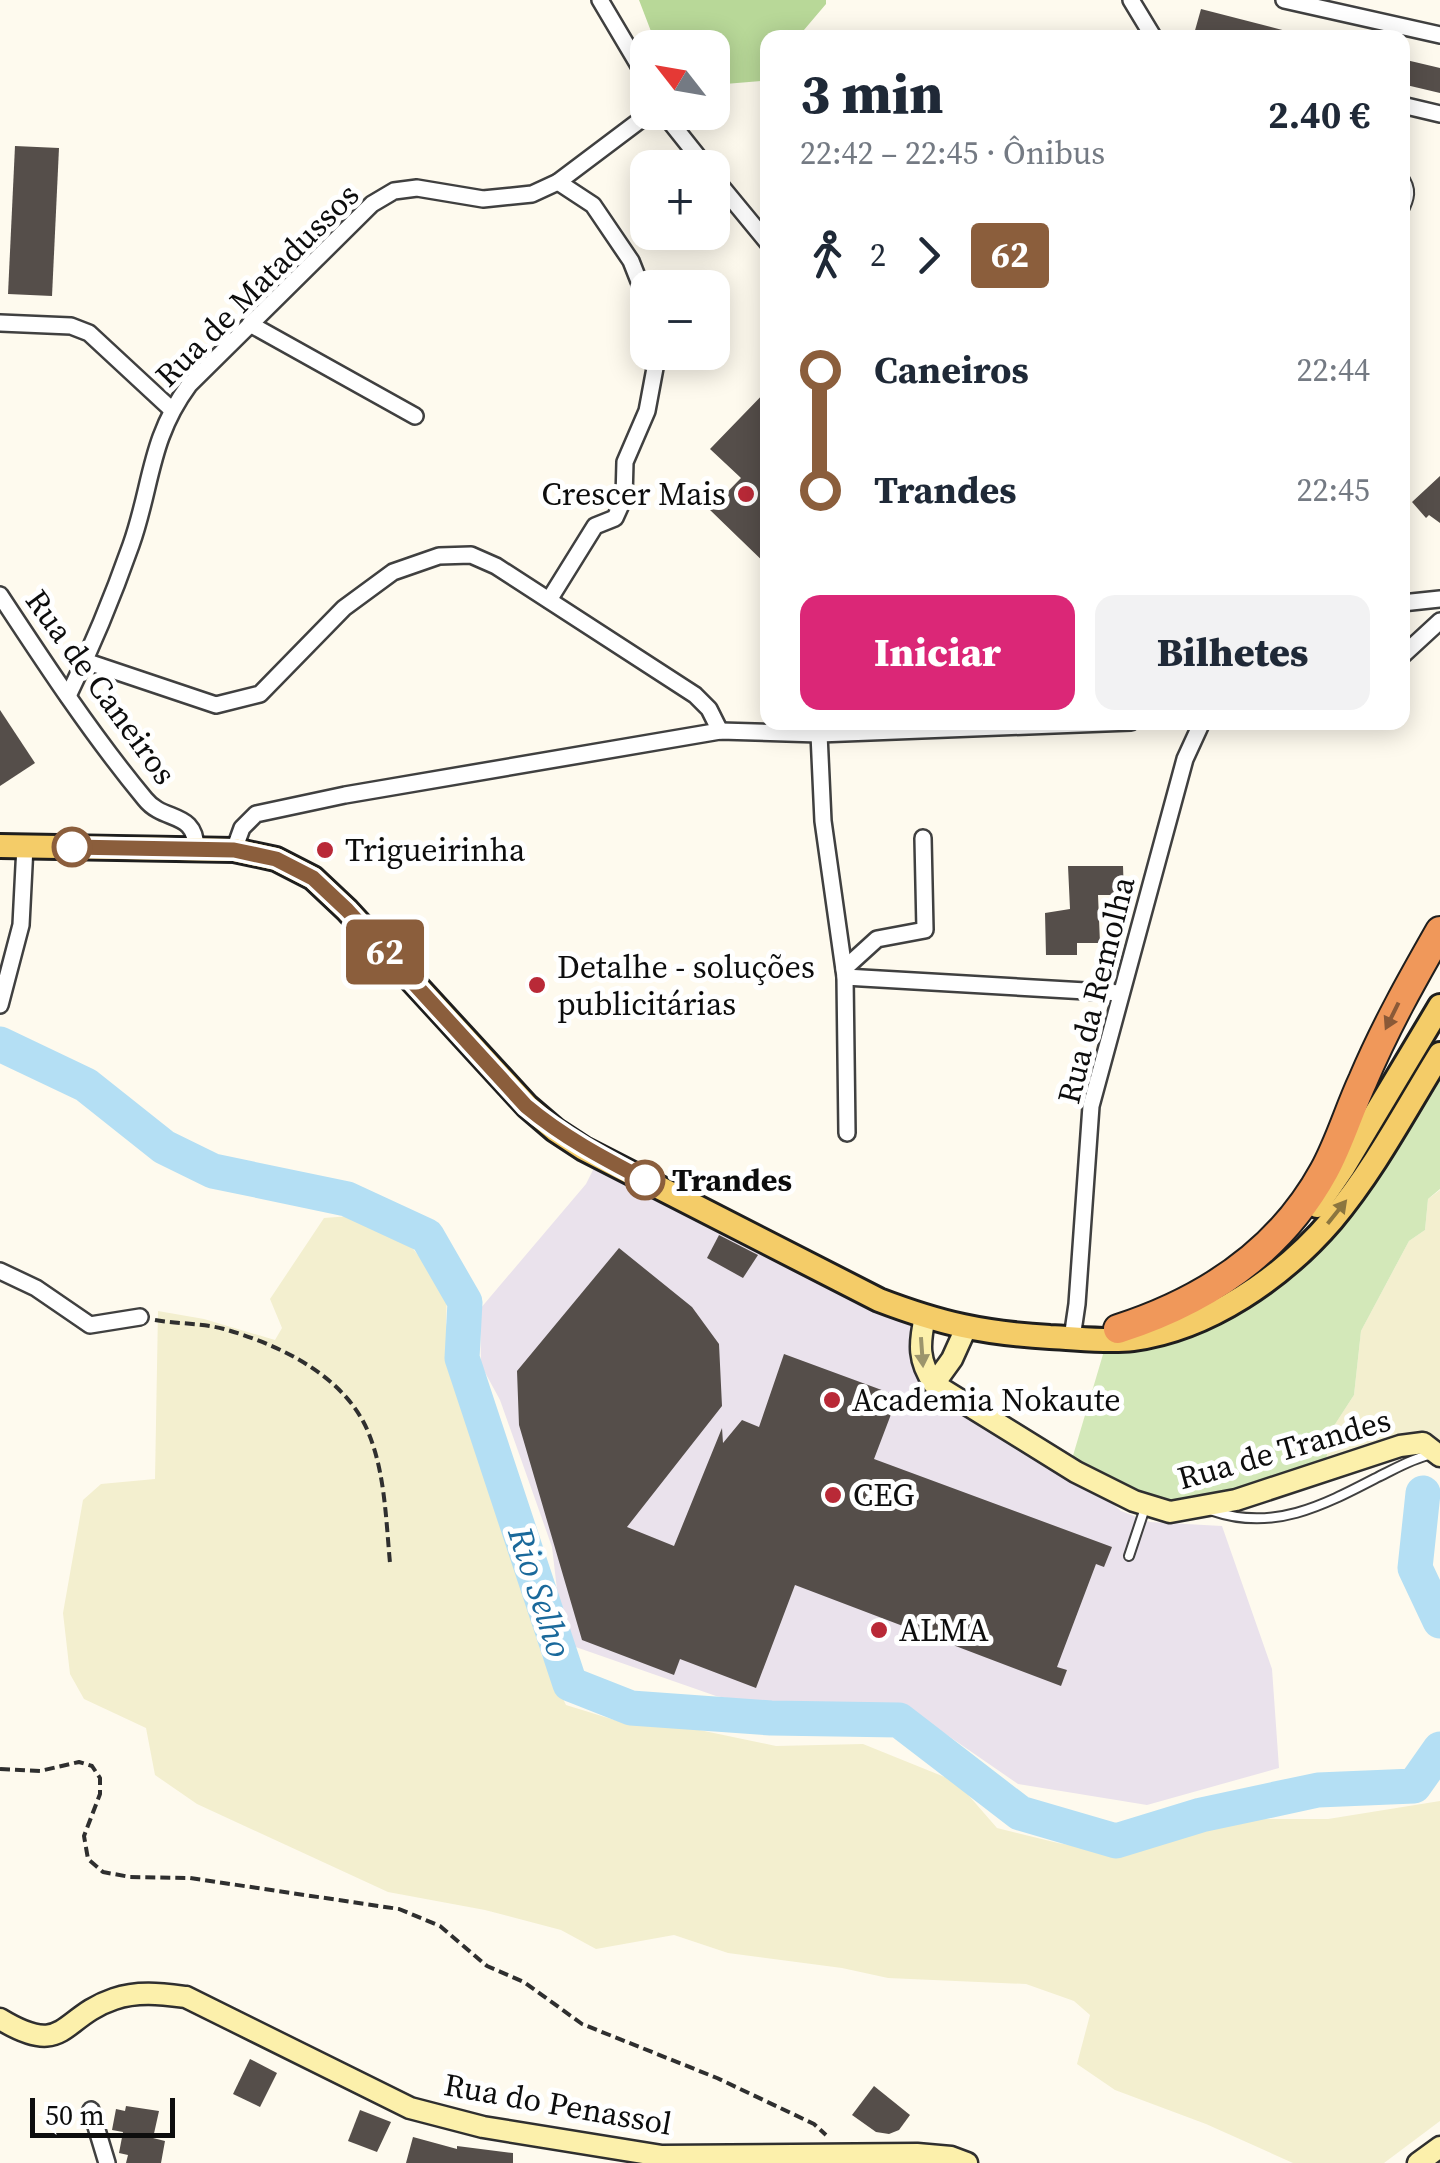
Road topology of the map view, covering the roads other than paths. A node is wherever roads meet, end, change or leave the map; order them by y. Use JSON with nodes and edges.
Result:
{"nodes":[{"id":1,"x":600,"y":0,"type":"edge"},
{"id":2,"x":1131,"y":0,"type":"edge"},
{"id":3,"x":1284,"y":0,"type":"edge"},
{"id":4,"x":1149,"y":30,"type":"edge"},
{"id":5,"x":1440,"y":36,"type":"edge"},
{"id":6,"x":630,"y":51,"type":"edge"},
{"id":7,"x":1410,"y":107,"type":"edge"},
{"id":8,"x":1440,"y":114,"type":"edge"},
{"id":9,"x":630,"y":128,"type":"edge"},
{"id":10,"x":677,"y":130,"type":"edge"},
{"id":11,"x":693,"y":150,"type":"edge"},
{"id":12,"x":558,"y":182,"type":"junction"},
{"id":13,"x":730,"y":197,"type":"edge"},
{"id":14,"x":760,"y":233,"type":"edge"},
{"id":15,"x":634,"y":270,"type":"edge"},
{"id":16,"x":0,"y":323,"type":"edge"},
{"id":17,"x":250,"y":324,"type":"junction"},
{"id":18,"x":654,"y":370,"type":"edge"},
{"id":19,"x":171,"y":410,"type":"junction"},
{"id":20,"x":415,"y":416,"type":"dead end"},
{"id":21,"x":0,"y":596,"type":"edge"},
{"id":22,"x":1440,"y":599,"type":"edge"},
{"id":23,"x":549,"y":600,"type":"junction"},
{"id":24,"x":1410,"y":602,"type":"edge"},
{"id":25,"x":1440,"y":621,"type":"edge"},
{"id":26,"x":1410,"y":649,"type":"edge"},
{"id":27,"x":85,"y":660,"type":"junction"},
{"id":28,"x":68,"y":696,"type":"junction"},
{"id":29,"x":923,"y":730,"type":"edge"},
{"id":30,"x":1198,"y":730,"type":"edge"},
{"id":31,"x":720,"y":731,"type":"junction"},
{"id":32,"x":818,"y":734,"type":"junction"},
{"id":33,"x":923,"y":838,"type":"dead end"},
{"id":34,"x":0,"y":846,"type":"edge"},
{"id":35,"x":25,"y":846,"type":"junction"},
{"id":36,"x":196,"y":850,"type":"junction"},
{"id":37,"x":234,"y":850,"type":"junction"},
{"id":38,"x":1440,"y":932,"type":"edge"},
{"id":39,"x":844,"y":973,"type":"junction"},
{"id":40,"x":1121,"y":992,"type":"junction"},
{"id":41,"x":0,"y":1005,"type":"edge"},
{"id":42,"x":1440,"y":1006,"type":"edge"},
{"id":43,"x":1440,"y":1054,"type":"edge"},
{"id":44,"x":847,"y":1133,"type":"dead end"},
{"id":45,"x":0,"y":1270,"type":"edge"},
{"id":46,"x":140,"y":1317,"type":"road end"},
{"id":47,"x":926,"y":1318,"type":"junction"},
{"id":48,"x":966,"y":1328,"type":"junction"},
{"id":49,"x":1118,"y":1329,"type":"junction"},
{"id":50,"x":1072,"y":1338,"type":"junction"},
{"id":51,"x":934,"y":1384,"type":"junction"},
{"id":52,"x":1440,"y":1458,"type":"edge"},
{"id":53,"x":1146,"y":1505,"type":"junction"},
{"id":54,"x":1200,"y":1507,"type":"junction"},
{"id":55,"x":1128,"y":1556,"type":"dead end"},
{"id":56,"x":0,"y":2019,"type":"edge"},
{"id":57,"x":91,"y":2110,"type":"dead end"},
{"id":58,"x":1440,"y":2147,"type":"edge"},
{"id":59,"x":107,"y":2163,"type":"edge"},
{"id":60,"x":967,"y":2163,"type":"edge"},
{"id":61,"x":1418,"y":2163,"type":"edge"}],
"edges":[{"from":1,"to":6,"type":"street"},
{"from":2,"to":4,"type":"street"},
{"from":3,"to":5,"type":"street"},
{"from":7,"to":8,"type":"street"},
{"from":9,"to":12,"type":"street","name":"Rua de Matadussos"},
{"from":10,"to":11,"type":"street"},
{"from":12,"to":15,"type":"street"},
{"from":12,"to":17,"type":"street","name":"Rua de Matadussos"},
{"from":13,"to":14,"type":"street"},
{"from":16,"to":19,"type":"street"},
{"from":17,"to":19,"type":"street","name":"Rua de Matadussos"},
{"from":17,"to":20,"type":"street"},
{"from":18,"to":23,"type":"street"},
{"from":19,"to":27,"type":"street","name":"Rua de Matadussos"},
{"from":21,"to":28,"type":"street","name":"Rua de Caneiros"},
{"from":22,"to":24,"type":"street"},
{"from":23,"to":27,"type":"street"},
{"from":23,"to":31,"type":"street"},
{"from":25,"to":26,"type":"street"},
{"from":27,"to":28,"type":"street","name":"Rua de Matadussos"},
{"from":28,"to":36,"type":"street","name":"Rua de Caneiros"},
{"from":29,"to":32,"type":"street"},
{"from":30,"to":40,"type":"street","name":"Rua da Remolha"},
{"from":31,"to":32,"type":"street"},
{"from":31,"to":37,"type":"street"},
{"from":32,"to":39,"type":"street"},
{"from":33,"to":39,"type":"street"},
{"from":34,"to":35,"type":"main road"},
{"from":35,"to":36,"type":"main road"},
{"from":35,"to":41,"type":"street"},
{"from":36,"to":37,"type":"main road"},
{"from":37,"to":47,"type":"main road"},
{"from":38,"to":49,"type":"highway","one_way":true},
{"from":39,"to":40,"type":"street"},
{"from":39,"to":44,"type":"street"},
{"from":40,"to":50,"type":"street","name":"Rua da Remolha"},
{"from":42,"to":49,"type":"main road"},
{"from":50,"to":43,"type":"main road","one_way":true},
{"from":45,"to":46,"type":"street"},
{"from":47,"to":48,"type":"main road"},
{"from":47,"to":51,"type":"street","one_way":true},
{"from":48,"to":50,"type":"main road"},
{"from":48,"to":51,"type":"street"},
{"from":49,"to":50,"type":"main road"},
{"from":51,"to":53,"type":"street","name":"Rua de Trandes"},
{"from":52,"to":54,"type":"street","name":"Rua de Trandes"},
{"from":52,"to":54,"type":"lane"},
{"from":53,"to":54,"type":"street","name":"Rua de Trandes"},
{"from":53,"to":55,"type":"lane"},
{"from":56,"to":60,"type":"street","name":"Rua do Penassol"},
{"from":57,"to":59,"type":"street"},
{"from":58,"to":61,"type":"street"}]}
